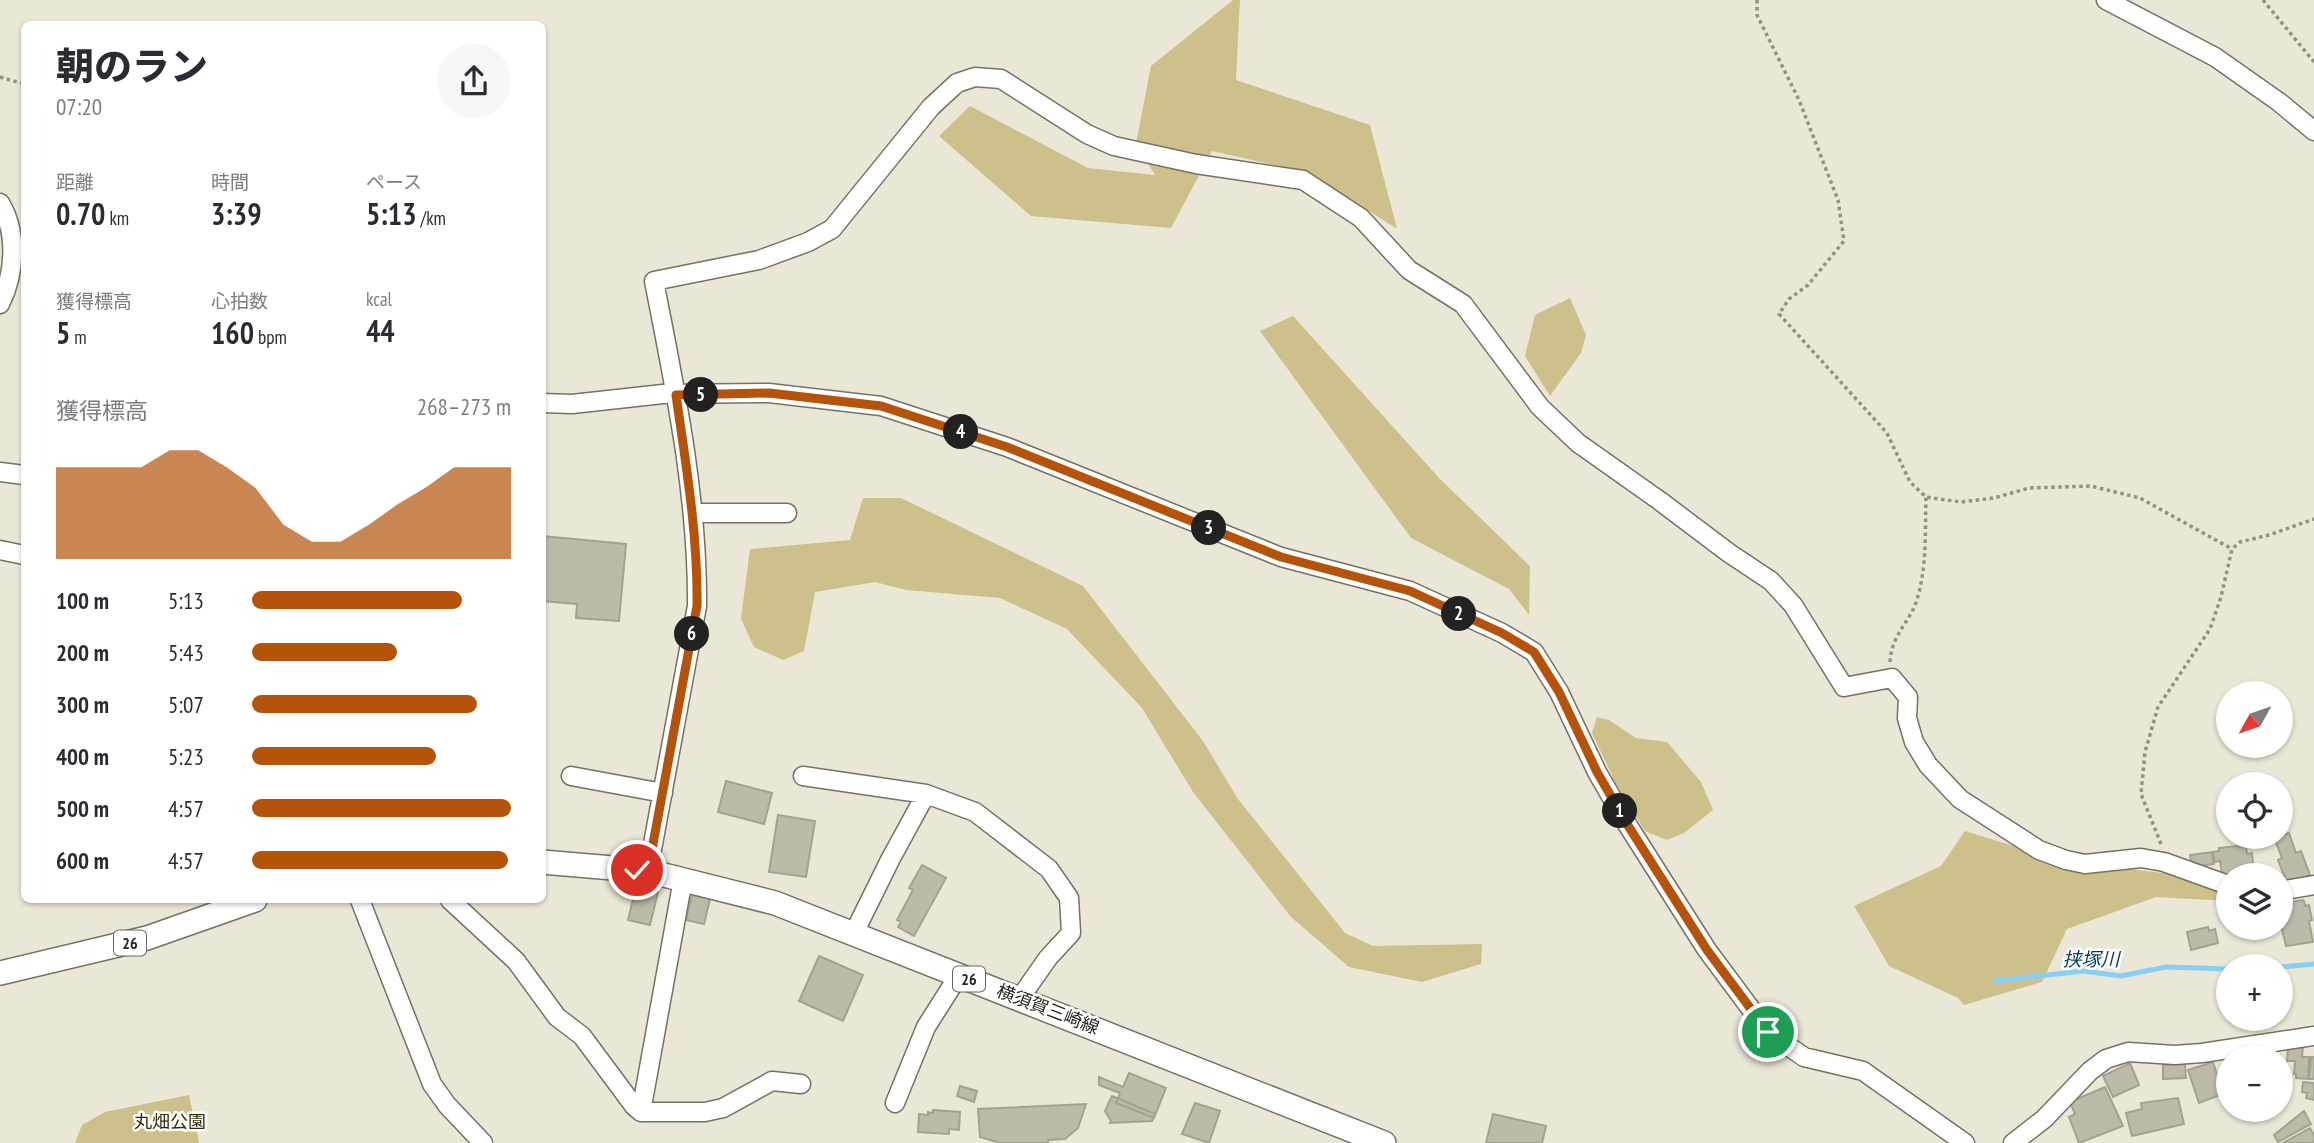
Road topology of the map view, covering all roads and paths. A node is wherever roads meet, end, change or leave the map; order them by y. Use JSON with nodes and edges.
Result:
{"nodes":[{"id":1,"x":1757,"y":0,"type":"edge"},
{"id":2,"x":2106,"y":0,"type":"edge"},
{"id":3,"x":2263,"y":0,"type":"edge"},
{"id":4,"x":2314,"y":62,"type":"edge"},
{"id":5,"x":0,"y":77,"type":"edge"},
{"id":6,"x":21,"y":83,"type":"edge"},
{"id":7,"x":2314,"y":131,"type":"edge"},
{"id":8,"x":0,"y":204,"type":"edge"},
{"id":9,"x":18,"y":238,"type":"edge"},
{"id":10,"x":0,"y":304,"type":"edge"},
{"id":11,"x":676,"y":395,"type":"junction"},
{"id":12,"x":546,"y":402,"type":"edge"},
{"id":13,"x":0,"y":472,"type":"edge"},
{"id":14,"x":21,"y":475,"type":"edge"},
{"id":15,"x":1926,"y":497,"type":"junction"},
{"id":16,"x":693,"y":513,"type":"junction"},
{"id":17,"x":787,"y":513,"type":"dead end"},
{"id":18,"x":2314,"y":519,"type":"edge"},
{"id":19,"x":2232,"y":549,"type":"junction"},
{"id":20,"x":0,"y":550,"type":"edge"},
{"id":21,"x":21,"y":554,"type":"edge"},
{"id":22,"x":1892,"y":678,"type":"junction"},
{"id":23,"x":571,"y":776,"type":"dead end"},
{"id":24,"x":803,"y":776,"type":"dead end"},
{"id":25,"x":663,"y":793,"type":"junction"},
{"id":26,"x":926,"y":794,"type":"junction"},
{"id":27,"x":546,"y":862,"type":"edge"},
{"id":28,"x":2164,"y":862,"type":"junction"},
{"id":29,"x":648,"y":871,"type":"junction"},
{"id":30,"x":683,"y":879,"type":"junction"},
{"id":31,"x":2216,"y":881,"type":"edge"},
{"id":32,"x":2314,"y":885,"type":"edge"},
{"id":33,"x":2293,"y":889,"type":"edge"},
{"id":34,"x":246,"y":903,"type":"edge"},
{"id":35,"x":361,"y":903,"type":"edge"},
{"id":36,"x":453,"y":903,"type":"edge"},
{"id":37,"x":854,"y":933,"type":"junction"},
{"id":38,"x":0,"y":973,"type":"edge"},
{"id":39,"x":958,"y":975,"type":"junction"},
{"id":40,"x":1020,"y":998,"type":"junction"},
{"id":41,"x":2314,"y":1036,"type":"edge"},
{"id":42,"x":801,"y":1084,"type":"dead end"},
{"id":43,"x":895,"y":1103,"type":"dead end"},
{"id":44,"x":641,"y":1112,"type":"junction"},
{"id":45,"x":483,"y":1143,"type":"edge"},
{"id":46,"x":1384,"y":1143,"type":"edge"},
{"id":47,"x":1965,"y":1143,"type":"edge"},
{"id":48,"x":2013,"y":1143,"type":"edge"}],
"edges":[{"from":1,"to":15,"type":"path"},
{"from":2,"to":7,"type":"street"},
{"from":3,"to":4,"type":"path"},
{"from":5,"to":6,"type":"path"},
{"from":8,"to":9,"type":"street"},
{"from":9,"to":10,"type":"street"},
{"from":11,"to":12,"type":"street"},
{"from":11,"to":16,"type":"street"},
{"from":11,"to":22,"type":"street"},
{"from":11,"to":47,"type":"street"},
{"from":13,"to":14,"type":"street"},
{"from":15,"to":19,"type":"path"},
{"from":15,"to":22,"type":"path"},
{"from":16,"to":17,"type":"street"},
{"from":16,"to":25,"type":"street"},
{"from":18,"to":19,"type":"path"},
{"from":19,"to":28,"type":"path"},
{"from":20,"to":21,"type":"street"},
{"from":22,"to":28,"type":"street"},
{"from":23,"to":25,"type":"street"},
{"from":24,"to":26,"type":"street"},
{"from":25,"to":29,"type":"street"},
{"from":26,"to":37,"type":"street"},
{"from":26,"to":40,"type":"street"},
{"from":27,"to":29,"type":"main road","name":"横須賀三崎線","number":"26"},
{"from":28,"to":31,"type":"street"},
{"from":29,"to":30,"type":"main road","name":"横須賀三崎線","number":"26"},
{"from":30,"to":37,"type":"main road","name":"横須賀三崎線","number":"26"},
{"from":30,"to":44,"type":"street"},
{"from":32,"to":33,"type":"street"},
{"from":34,"to":38,"type":"main road","number":"26"},
{"from":35,"to":45,"type":"street"},
{"from":36,"to":44,"type":"street"},
{"from":37,"to":39,"type":"main road","name":"横須賀三崎線","number":"26"},
{"from":39,"to":40,"type":"main road","name":"横須賀三崎線","number":"26"},
{"from":39,"to":43,"type":"street"},
{"from":40,"to":46,"type":"main road","name":"横須賀三崎線","number":"26"},
{"from":41,"to":48,"type":"street"},
{"from":42,"to":44,"type":"street"}]}
